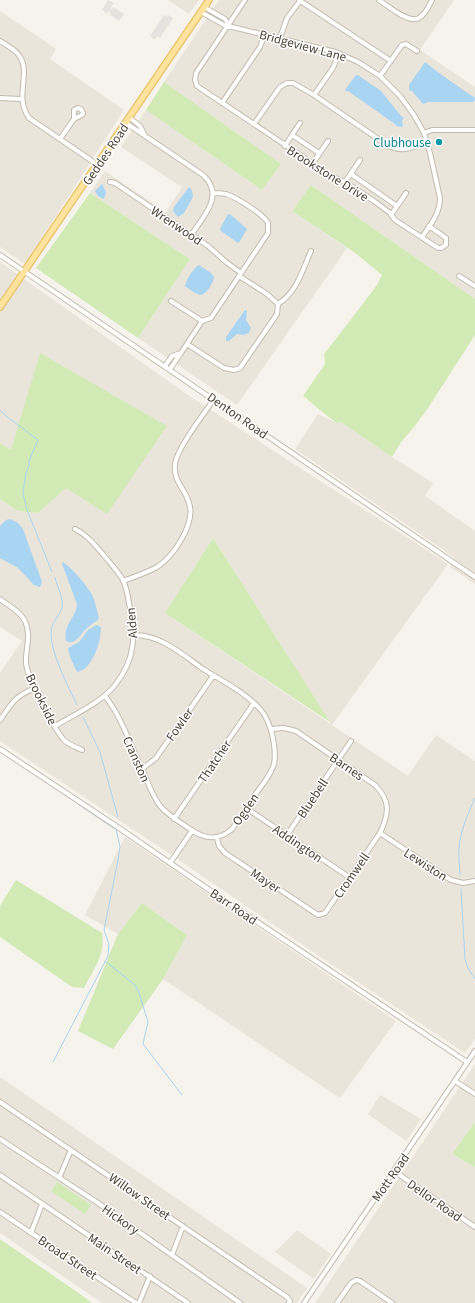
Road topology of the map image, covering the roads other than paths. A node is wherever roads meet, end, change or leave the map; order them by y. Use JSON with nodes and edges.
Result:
{"nodes":[{"id":1,"x":209,"y":0,"type":"edge"},
{"id":2,"x":246,"y":0,"type":"edge"},
{"id":3,"x":299,"y":0,"type":"edge"},
{"id":4,"x":379,"y":0,"type":"edge"},
{"id":5,"x":432,"y":0,"type":"edge"},
{"id":6,"x":203,"y":9,"type":"junction"},
{"id":7,"x":229,"y":25,"type":"junction"},
{"id":8,"x":265,"y":34,"type":"junction"},
{"id":9,"x":280,"y":38,"type":"junction"},
{"id":10,"x":0,"y":41,"type":"edge"},
{"id":11,"x":417,"y":51,"type":"dead end"},
{"id":12,"x":339,"y":53,"type":"junction"},
{"id":13,"x":391,"y":61,"type":"junction"},
{"id":14,"x":380,"y":76,"type":"junction"},
{"id":15,"x":314,"y":95,"type":"junction"},
{"id":16,"x":0,"y":98,"type":"edge"},
{"id":17,"x":21,"y":99,"type":"junction"},
{"id":18,"x":222,"y":103,"type":"junction"},
{"id":19,"x":74,"y":119,"type":"dead end"},
{"id":20,"x":128,"y":121,"type":"junction"},
{"id":21,"x":300,"y":123,"type":"dead end"},
{"id":22,"x":254,"y":124,"type":"junction"},
{"id":23,"x":475,"y":130,"type":"edge"},
{"id":24,"x":424,"y":133,"type":"junction"},
{"id":25,"x":292,"y":135,"type":"junction"},
{"id":26,"x":60,"y":139,"type":"junction"},
{"id":27,"x":328,"y":141,"type":"dead end"},
{"id":28,"x":427,"y":142,"type":"junction"},
{"id":29,"x":285,"y":146,"type":"junction"},
{"id":30,"x":319,"y":154,"type":"junction"},
{"id":31,"x":360,"y":160,"type":"dead end"},
{"id":32,"x":313,"y":163,"type":"junction"},
{"id":33,"x":98,"y":165,"type":"junction"},
{"id":34,"x":351,"y":174,"type":"junction"},
{"id":35,"x":110,"y":182,"type":"dead end"},
{"id":36,"x":345,"y":182,"type":"junction"},
{"id":37,"x":213,"y":193,"type":"junction"},
{"id":38,"x":406,"y":193,"type":"dead end"},
{"id":39,"x":397,"y":206,"type":"junction"},
{"id":40,"x":391,"y":215,"type":"junction"},
{"id":41,"x":429,"y":226,"type":"junction"},
{"id":42,"x":191,"y":234,"type":"junction"},
{"id":43,"x":422,"y":238,"type":"junction"},
{"id":44,"x":311,"y":251,"type":"dead end"},
{"id":45,"x":0,"y":255,"type":"edge"},
{"id":46,"x":24,"y":270,"type":"junction"},
{"id":47,"x":240,"y":274,"type":"junction"},
{"id":48,"x":460,"y":276,"type":"dead end"},
{"id":49,"x":475,"y":279,"type":"edge"},
{"id":50,"x":473,"y":285,"type":"edge"},
{"id":51,"x":171,"y":301,"type":"dead end"},
{"id":52,"x":278,"y":304,"type":"junction"},
{"id":53,"x":0,"y":307,"type":"edge"},
{"id":54,"x":202,"y":321,"type":"junction"},
{"id":55,"x":187,"y":344,"type":"junction"},
{"id":56,"x":181,"y":353,"type":"junction"},
{"id":57,"x":165,"y":366,"type":"junction"},
{"id":58,"x":170,"y":369,"type":"junction"},
{"id":59,"x":214,"y":399,"type":"junction"},
{"id":60,"x":75,"y":529,"type":"dead end"},
{"id":61,"x":475,"y":576,"type":"edge"},
{"id":62,"x":123,"y":582,"type":"junction"},
{"id":63,"x":0,"y":599,"type":"edge"},
{"id":64,"x":134,"y":635,"type":"junction"},
{"id":65,"x":213,"y":676,"type":"junction"},
{"id":66,"x":35,"y":688,"type":"junction"},
{"id":67,"x":105,"y":696,"type":"junction"},
{"id":68,"x":254,"y":703,"type":"junction"},
{"id":69,"x":0,"y":720,"type":"edge"},
{"id":70,"x":55,"y":726,"type":"junction"},
{"id":71,"x":271,"y":729,"type":"junction"},
{"id":72,"x":351,"y":741,"type":"dead end"},
{"id":73,"x":0,"y":749,"type":"edge"},
{"id":74,"x":82,"y":750,"type":"dead end"},
{"id":75,"x":338,"y":760,"type":"junction"},
{"id":76,"x":142,"y":769,"type":"junction"},
{"id":77,"x":246,"y":808,"type":"junction"},
{"id":78,"x":174,"y":819,"type":"junction"},
{"id":79,"x":192,"y":831,"type":"junction"},
{"id":80,"x":380,"y":833,"type":"junction"},
{"id":81,"x":287,"y":836,"type":"junction"},
{"id":82,"x":217,"y":838,"type":"junction"},
{"id":83,"x":170,"y":863,"type":"junction"},
{"id":84,"x":349,"y":877,"type":"junction"},
{"id":85,"x":475,"y":881,"type":"edge"},
{"id":86,"x":321,"y":914,"type":"joint"},
{"id":87,"x":475,"y":1051,"type":"edge"},
{"id":88,"x":468,"y":1062,"type":"junction"},
{"id":89,"x":455,"y":1081,"type":"junction"},
{"id":90,"x":475,"y":1094,"type":"edge"},
{"id":91,"x":0,"y":1102,"type":"edge"},
{"id":92,"x":0,"y":1138,"type":"edge"},
{"id":93,"x":71,"y":1150,"type":"junction"},
{"id":94,"x":394,"y":1171,"type":"junction"},
{"id":95,"x":0,"y":1175,"type":"edge"},
{"id":96,"x":59,"y":1178,"type":"junction"},
{"id":97,"x":42,"y":1204,"type":"junction"},
{"id":98,"x":0,"y":1212,"type":"edge"},
{"id":99,"x":183,"y":1226,"type":"junction"},
{"id":100,"x":475,"y":1227,"type":"edge"},
{"id":101,"x":30,"y":1232,"type":"junction"},
{"id":102,"x":172,"y":1255,"type":"junction"},
{"id":103,"x":150,"y":1276,"type":"junction"},
{"id":104,"x":137,"y":1303,"type":"edge"},
{"id":105,"x":188,"y":1303,"type":"edge"},
{"id":106,"x":240,"y":1303,"type":"edge"},
{"id":107,"x":289,"y":1303,"type":"edge"},
{"id":108,"x":304,"y":1303,"type":"edge"},
{"id":109,"x":337,"y":1303,"type":"edge"},
{"id":110,"x":392,"y":1303,"type":"edge"}],
"edges":[{"from":1,"to":6,"type":"main road","name":"Geddes Road"},
{"from":2,"to":7,"type":"street"},
{"from":3,"to":9,"type":"street"},
{"from":3,"to":13,"type":"street"},
{"from":4,"to":5,"type":"street"},
{"from":6,"to":7,"type":"street","name":"Bridgeview Lane"},
{"from":6,"to":20,"type":"main road","name":"Geddes Road"},
{"from":7,"to":8,"type":"street","name":"Bridgeview Lane"},
{"from":7,"to":18,"type":"street","name":"Brookstone Drive"},
{"from":8,"to":9,"type":"street","name":"Bridgeview Lane"},
{"from":8,"to":18,"type":"street"},
{"from":9,"to":12,"type":"street","name":"Bridgeview Lane"},
{"from":10,"to":17,"type":"street"},
{"from":11,"to":13,"type":"street"},
{"from":12,"to":14,"type":"street","name":"Bridgeview Lane"},
{"from":12,"to":15,"type":"street"},
{"from":13,"to":14,"type":"street"},
{"from":14,"to":24,"type":"street","name":"Bridgeview Lane"},
{"from":15,"to":22,"type":"street"},
{"from":15,"to":28,"type":"street"},
{"from":16,"to":17,"type":"street"},
{"from":17,"to":26,"type":"street"},
{"from":18,"to":22,"type":"street","name":"Brookstone Drive"},
{"from":19,"to":26,"type":"street"},
{"from":20,"to":33,"type":"main road","name":"Geddes Road"},
{"from":20,"to":37,"type":"street"},
{"from":21,"to":25,"type":"street"},
{"from":22,"to":29,"type":"street","name":"Brookstone Drive"},
{"from":23,"to":24,"type":"street"},
{"from":24,"to":28,"type":"street","name":"Bridgeview Lane"},
{"from":25,"to":29,"type":"street"},
{"from":25,"to":30,"type":"street"},
{"from":26,"to":33,"type":"street"},
{"from":27,"to":30,"type":"street"},
{"from":28,"to":41,"type":"street","name":"Bridgeview Lane"},
{"from":29,"to":32,"type":"street","name":"Brookstone Drive"},
{"from":30,"to":32,"type":"street"},
{"from":31,"to":34,"type":"street"},
{"from":32,"to":36,"type":"street","name":"Brookstone Drive"},
{"from":33,"to":46,"type":"main road","name":"Geddes Road"},
{"from":34,"to":36,"type":"street"},
{"from":34,"to":39,"type":"street"},
{"from":35,"to":42,"type":"street","name":"Wrenwood"},
{"from":36,"to":40,"type":"street","name":"Brookstone Drive"},
{"from":37,"to":42,"type":"street"},
{"from":37,"to":47,"type":"street"},
{"from":38,"to":39,"type":"street"},
{"from":39,"to":40,"type":"street"},
{"from":40,"to":43,"type":"street","name":"Brookstone Drive"},
{"from":41,"to":43,"type":"street","name":"Bridgeview Lane"},
{"from":41,"to":43,"type":"street","name":"Brookstone Drive"},
{"from":42,"to":47,"type":"street","name":"Wrenwood"},
{"from":44,"to":52,"type":"street"},
{"from":45,"to":46,"type":"street","name":"Denton Road"},
{"from":46,"to":53,"type":"main road","name":"Geddes Road"},
{"from":46,"to":57,"type":"street","name":"Denton Road"},
{"from":47,"to":52,"type":"street","name":"Wrenwood"},
{"from":47,"to":54,"type":"street"},
{"from":48,"to":50,"type":"street"},
{"from":49,"to":50,"type":"street"},
{"from":51,"to":54,"type":"street"},
{"from":52,"to":55,"type":"street"},
{"from":54,"to":55,"type":"street"},
{"from":55,"to":56,"type":"street"},
{"from":56,"to":57,"type":"street"},
{"from":56,"to":58,"type":"street"},
{"from":57,"to":58,"type":"street","name":"Denton Road"},
{"from":58,"to":59,"type":"street","name":"Denton Road"},
{"from":59,"to":61,"type":"street","name":"Denton Road"},
{"from":59,"to":62,"type":"street"},
{"from":60,"to":62,"type":"street","name":"Alden"},
{"from":62,"to":64,"type":"street","name":"Alden"},
{"from":63,"to":66,"type":"street","name":"Brookside"},
{"from":64,"to":65,"type":"street"},
{"from":64,"to":67,"type":"street","name":"Alden"},
{"from":65,"to":68,"type":"street"},
{"from":65,"to":76,"type":"street","name":"Fowler"},
{"from":66,"to":69,"type":"street"},
{"from":66,"to":70,"type":"street","name":"Brookside"},
{"from":67,"to":70,"type":"street","name":"Alden"},
{"from":67,"to":76,"type":"street","name":"Cranston"},
{"from":68,"to":71,"type":"street","name":"Ogden"},
{"from":68,"to":78,"type":"street","name":"Thatcher"},
{"from":70,"to":74,"type":"street","name":"Brookside"},
{"from":71,"to":75,"type":"street","name":"Barnes"},
{"from":71,"to":77,"type":"street","name":"Ogden"},
{"from":72,"to":75,"type":"street","name":"Bluebell"},
{"from":73,"to":83,"type":"street","name":"Barr Road"},
{"from":75,"to":80,"type":"street","name":"Barnes"},
{"from":75,"to":81,"type":"street","name":"Bluebell"},
{"from":76,"to":78,"type":"street","name":"Cranston"},
{"from":77,"to":81,"type":"street","name":"Addington"},
{"from":77,"to":82,"type":"street","name":"Ogden"},
{"from":78,"to":79,"type":"street"},
{"from":79,"to":82,"type":"street"},
{"from":79,"to":83,"type":"street"},
{"from":80,"to":84,"type":"street","name":"Cromwell"},
{"from":80,"to":85,"type":"street","name":"Lewiston"},
{"from":81,"to":84,"type":"street","name":"Addington"},
{"from":82,"to":86,"type":"street","name":"Mayer"},
{"from":83,"to":88,"type":"street","name":"Barr Road"},
{"from":84,"to":86,"type":"street","name":"Cromwell"},
{"from":87,"to":88,"type":"street","name":"Mott Road"},
{"from":88,"to":89,"type":"street","name":"Mott Road"},
{"from":89,"to":90,"type":"street"},
{"from":89,"to":94,"type":"street","name":"Mott Road"},
{"from":91,"to":93,"type":"street","name":"Willow Street"},
{"from":92,"to":96,"type":"street","name":"Hickory"},
{"from":93,"to":96,"type":"street"},
{"from":93,"to":99,"type":"street","name":"Willow Street"},
{"from":94,"to":100,"type":"street","name":"Dellor Road"},
{"from":94,"to":108,"type":"street","name":"Mott Road"},
{"from":95,"to":97,"type":"street"},
{"from":96,"to":102,"type":"street","name":"Hickory"},
{"from":97,"to":101,"type":"street"},
{"from":97,"to":103,"type":"street","name":"Main Street"},
{"from":98,"to":101,"type":"street","name":"Broad Street"},
{"from":99,"to":102,"type":"street"},
{"from":99,"to":107,"type":"street","name":"Willow Street"},
{"from":101,"to":104,"type":"street","name":"Broad Street"},
{"from":102,"to":106,"type":"street","name":"Hickory"},
{"from":103,"to":104,"type":"street"},
{"from":103,"to":105,"type":"street","name":"Main Street"},
{"from":109,"to":110,"type":"street"}]}
